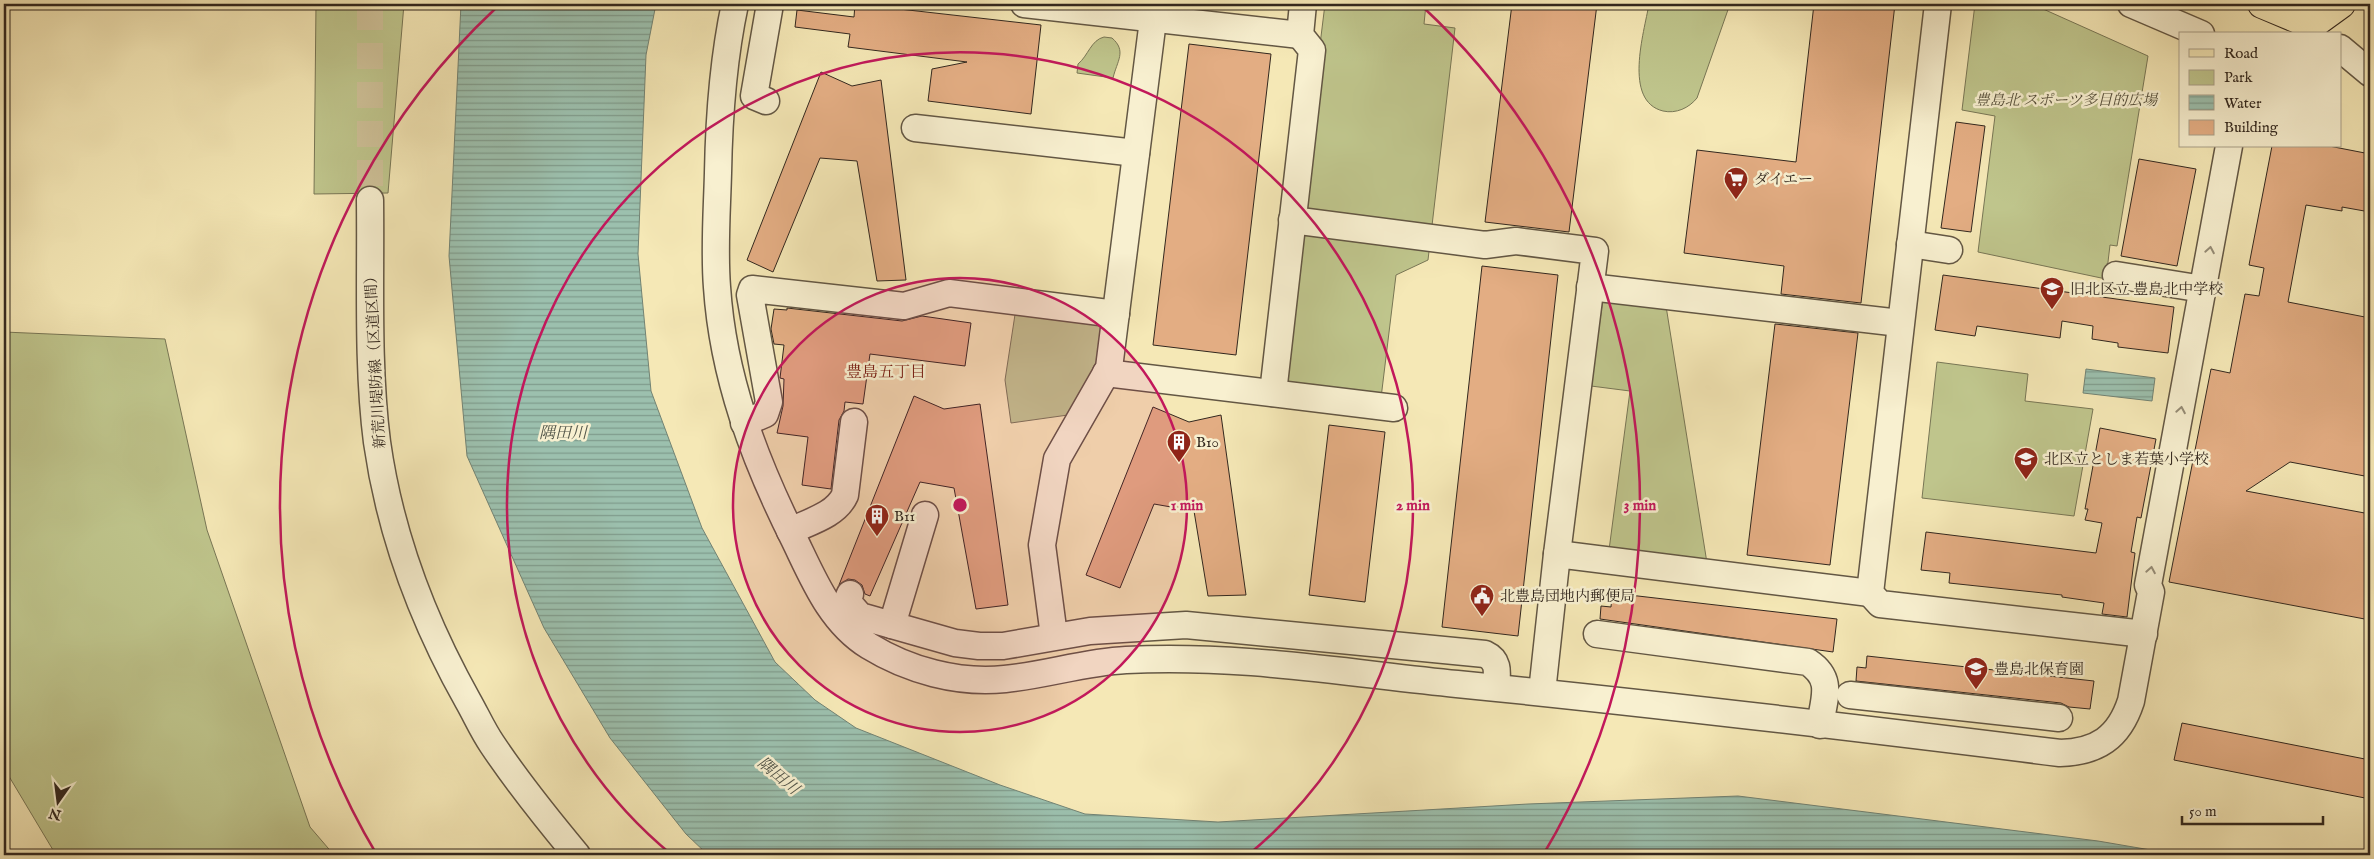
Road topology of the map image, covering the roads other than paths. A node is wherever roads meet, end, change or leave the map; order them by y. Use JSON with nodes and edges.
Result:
{"nodes":[{"id":1,"x":735,"y":4,"type":"edge"},
{"id":2,"x":770,"y":4,"type":"edge"},
{"id":3,"x":1024,"y":4,"type":"edge"},
{"id":4,"x":1303,"y":4,"type":"edge"},
{"id":5,"x":1938,"y":4,"type":"edge"},
{"id":6,"x":2132,"y":4,"type":"edge"},
{"id":7,"x":2262,"y":4,"type":"edge"},
{"id":8,"x":2340,"y":4,"type":"edge"},
{"id":9,"x":1072,"y":6,"type":"edge"},
{"id":10,"x":1154,"y":11,"type":"edge"},
{"id":11,"x":2318,"y":29,"type":"edge"},
{"id":12,"x":2196,"y":32,"type":"edge"},
{"id":13,"x":1300,"y":35,"type":"junction"},
{"id":14,"x":2342,"y":50,"type":"edge"},
{"id":15,"x":2370,"y":74,"type":"edge"},
{"id":16,"x":766,"y":101,"type":"dead end"},
{"id":17,"x":915,"y":128,"type":"dead end"},
{"id":18,"x":2229,"y":148,"type":"edge"},
{"id":19,"x":1136,"y":153,"type":"junction"},
{"id":20,"x":370,"y":200,"type":"tunnel mouth"},
{"id":21,"x":1292,"y":220,"type":"junction"},
{"id":22,"x":1910,"y":244,"type":"junction"},
{"id":23,"x":1949,"y":250,"type":"dead end"},
{"id":24,"x":2116,"y":275,"type":"dead end"},
{"id":25,"x":1590,"y":287,"type":"junction"},
{"id":26,"x":2203,"y":288,"type":"junction"},
{"id":27,"x":1116,"y":314,"type":"junction"},
{"id":28,"x":1900,"y":323,"type":"junction"},
{"id":29,"x":1106,"y":373,"type":"junction"},
{"id":30,"x":1273,"y":393,"type":"junction"},
{"id":31,"x":1394,"y":408,"type":"dead end"},
{"id":32,"x":854,"y":422,"type":"dead end"},
{"id":33,"x":744,"y":423,"type":"junction"},
{"id":34,"x":925,"y":515,"type":"dead end"},
{"id":35,"x":790,"y":531,"type":"junction"},
{"id":36,"x":1557,"y":554,"type":"junction"},
{"id":37,"x":1870,"y":593,"type":"junction"},
{"id":38,"x":850,"y":594,"type":"dead end"},
{"id":39,"x":892,"y":625,"type":"junction"},
{"id":40,"x":1597,"y":634,"type":"dead end"},
{"id":41,"x":2144,"y":634,"type":"junction"},
{"id":42,"x":1054,"y":636,"type":"junction"},
{"id":43,"x":1496,"y":687,"type":"junction"},
{"id":44,"x":1542,"y":692,"type":"junction"},
{"id":45,"x":1850,"y":695,"type":"dead end"},
{"id":46,"x":1970,"y":708,"type":"junction"},
{"id":47,"x":2059,"y":718,"type":"dead end"},
{"id":48,"x":1820,"y":725,"type":"junction"},
{"id":49,"x":1967,"y":741,"type":"junction"},
{"id":50,"x":577,"y":855,"type":"edge"}],
"edges":[{"from":1,"to":33,"type":"street"},
{"from":2,"to":16,"type":"street"},
{"from":3,"to":9,"type":"street"},
{"from":4,"to":13,"type":"street"},
{"from":5,"to":22,"type":"street"},
{"from":6,"to":12,"type":"street"},
{"from":7,"to":11,"type":"main road"},
{"from":8,"to":11,"type":"main road"},
{"from":9,"to":10,"type":"street"},
{"from":10,"to":13,"type":"street"},
{"from":10,"to":19,"type":"street"},
{"from":13,"to":21,"type":"street"},
{"from":14,"to":15,"type":"street"},
{"from":17,"to":19,"type":"street"},
{"from":26,"to":18,"type":"street","one_way":true},
{"from":19,"to":27,"type":"street"},
{"from":20,"to":50,"type":"street","name":"新荒川堤防線（区道区間）"},
{"from":21,"to":25,"type":"street"},
{"from":21,"to":30,"type":"street"},
{"from":22,"to":23,"type":"street"},
{"from":22,"to":28,"type":"street"},
{"from":24,"to":26,"type":"street"},
{"from":25,"to":28,"type":"street"},
{"from":25,"to":36,"type":"street"},
{"from":41,"to":26,"type":"street","one_way":true},
{"from":27,"to":29,"type":"street"},
{"from":27,"to":33,"type":"street"},
{"from":28,"to":37,"type":"street"},
{"from":29,"to":30,"type":"street"},
{"from":29,"to":42,"type":"street"},
{"from":30,"to":31,"type":"street"},
{"from":32,"to":35,"type":"street"},
{"from":33,"to":35,"type":"street"},
{"from":34,"to":39,"type":"street"},
{"from":35,"to":43,"type":"street"},
{"from":36,"to":37,"type":"street"},
{"from":36,"to":44,"type":"street"},
{"from":37,"to":41,"type":"street"},
{"from":38,"to":39,"type":"street"},
{"from":39,"to":42,"type":"street"},
{"from":40,"to":48,"type":"street"},
{"from":41,"to":49,"type":"street"},
{"from":42,"to":43,"type":"street"},
{"from":43,"to":44,"type":"street"},
{"from":44,"to":48,"type":"street"},
{"from":45,"to":46,"type":"street"},
{"from":46,"to":47,"type":"street"},
{"from":46,"to":49,"type":"street"},
{"from":48,"to":49,"type":"street"}]}
